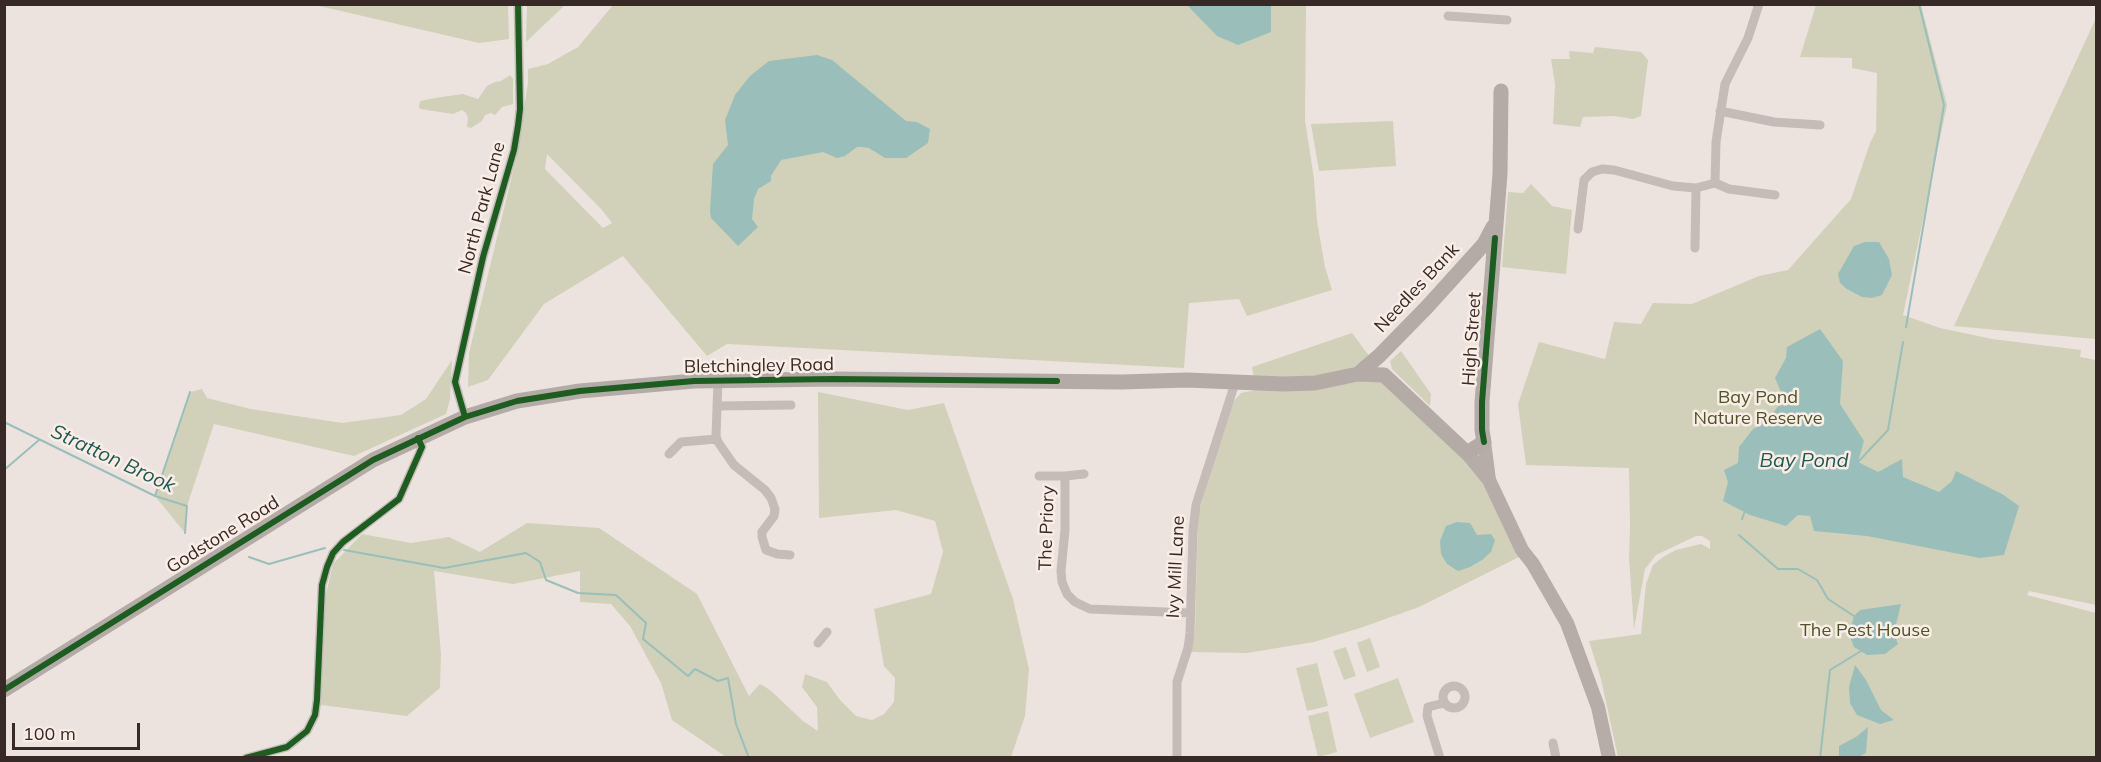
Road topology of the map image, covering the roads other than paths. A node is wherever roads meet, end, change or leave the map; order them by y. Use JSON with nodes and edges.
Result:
{"nodes":[{"id":1,"x":518,"y":4,"type":"edge"},
{"id":2,"x":1759,"y":4,"type":"edge"},
{"id":3,"x":1448,"y":16,"type":"dead end"},
{"id":4,"x":1507,"y":20,"type":"dead end"},
{"id":5,"x":1501,"y":91,"type":"dead end"},
{"id":6,"x":1720,"y":111,"type":"junction"},
{"id":7,"x":1820,"y":125,"type":"dead end"},
{"id":8,"x":1715,"y":183,"type":"junction"},
{"id":9,"x":1696,"y":188,"type":"junction"},
{"id":10,"x":1774,"y":195,"type":"dead end"},
{"id":11,"x":1496,"y":221,"type":"junction"},
{"id":12,"x":1578,"y":229,"type":"dead end"},
{"id":13,"x":1695,"y":248,"type":"dead end"},
{"id":14,"x":1479,"y":250,"type":"junction"},
{"id":15,"x":1493,"y":261,"type":"junction"},
{"id":16,"x":1387,"y":348,"type":"junction"},
{"id":17,"x":1358,"y":374,"type":"junction"},
{"id":18,"x":1384,"y":375,"type":"junction"},
{"id":19,"x":718,"y":380,"type":"junction"},
{"id":20,"x":1235,"y":383,"type":"junction"},
{"id":21,"x":791,"y":405,"type":"dead end"},
{"id":22,"x":717,"y":406,"type":"junction"},
{"id":23,"x":465,"y":417,"type":"junction"},
{"id":24,"x":418,"y":438,"type":"junction"},
{"id":25,"x":717,"y":439,"type":"junction"},
{"id":26,"x":1484,"y":442,"type":"junction"},
{"id":27,"x":1467,"y":453,"type":"junction"},
{"id":28,"x":669,"y":454,"type":"dead end"},
{"id":29,"x":1084,"y":474,"type":"dead end"},
{"id":30,"x":1039,"y":476,"type":"dead end"},
{"id":31,"x":1065,"y":477,"type":"junction"},
{"id":32,"x":1489,"y":480,"type":"junction"},
{"id":33,"x":790,"y":555,"type":"dead end"},
{"id":34,"x":1191,"y":613,"type":"junction"},
{"id":35,"x":827,"y":632,"type":"dead end"},
{"id":36,"x":818,"y":643,"type":"dead end"},
{"id":37,"x":4,"y":690,"type":"edge"},
{"id":38,"x":1444,"y":703,"type":"dead end"},
{"id":39,"x":287,"y":747,"type":"junction"},
{"id":40,"x":1555,"y":751,"type":"edge"},
{"id":41,"x":1544,"y":753,"type":"dead end"},
{"id":42,"x":246,"y":758,"type":"edge"},
{"id":43,"x":288,"y":758,"type":"edge"},
{"id":44,"x":1177,"y":758,"type":"edge"},
{"id":45,"x":1440,"y":758,"type":"edge"},
{"id":46,"x":1609,"y":758,"type":"edge"}],
"edges":[{"from":1,"to":23,"type":"street","name":"North Park Lane"},
{"from":2,"to":6,"type":"street"},
{"from":3,"to":4,"type":"street"},
{"from":5,"to":11,"type":"main road","name":"High Street"},
{"from":6,"to":7,"type":"street"},
{"from":6,"to":8,"type":"street"},
{"from":8,"to":9,"type":"street"},
{"from":8,"to":10,"type":"street"},
{"from":9,"to":12,"type":"street"},
{"from":9,"to":13,"type":"street"},
{"from":11,"to":14,"type":"main road","name":"Needles Bank"},
{"from":11,"to":15,"type":"main road","name":"High Street"},
{"from":14,"to":15,"type":"main road"},
{"from":14,"to":16,"type":"main road","name":"Needles Bank"},
{"from":15,"to":26,"type":"main road","name":"High Street"},
{"from":16,"to":17,"type":"main road","name":"Needles Bank"},
{"from":16,"to":18,"type":"main road"},
{"from":17,"to":18,"type":"main road","name":"Bletchingley Road"},
{"from":17,"to":20,"type":"main road","name":"Bletchingley Road"},
{"from":18,"to":27,"type":"main road"},
{"from":19,"to":20,"type":"main road","name":"Bletchingley Road"},
{"from":19,"to":22,"type":"street"},
{"from":19,"to":23,"type":"main road","name":"Bletchingley Road"},
{"from":20,"to":34,"type":"street","name":"Ivy Mill Lane"},
{"from":21,"to":22,"type":"street"},
{"from":22,"to":25,"type":"street"},
{"from":23,"to":24,"type":"main road","name":"Godstone Road"},
{"from":24,"to":37,"type":"main road","name":"Godstone Road"},
{"from":24,"to":39,"type":"street"},
{"from":25,"to":28,"type":"street"},
{"from":25,"to":33,"type":"street"},
{"from":26,"to":27,"type":"main road"},
{"from":26,"to":32,"type":"main road"},
{"from":27,"to":32,"type":"main road"},
{"from":29,"to":31,"type":"street","name":"The Priory"},
{"from":30,"to":31,"type":"street","name":"The Priory"},
{"from":31,"to":34,"type":"street","name":"The Priory"},
{"from":32,"to":46,"type":"main road"},
{"from":34,"to":44,"type":"street","name":"Ivy Mill Lane"},
{"from":35,"to":36,"type":"street"},
{"from":38,"to":45,"type":"street"},
{"from":39,"to":42,"type":"street"},
{"from":39,"to":43,"type":"street"},
{"from":40,"to":41,"type":"street"}]}
